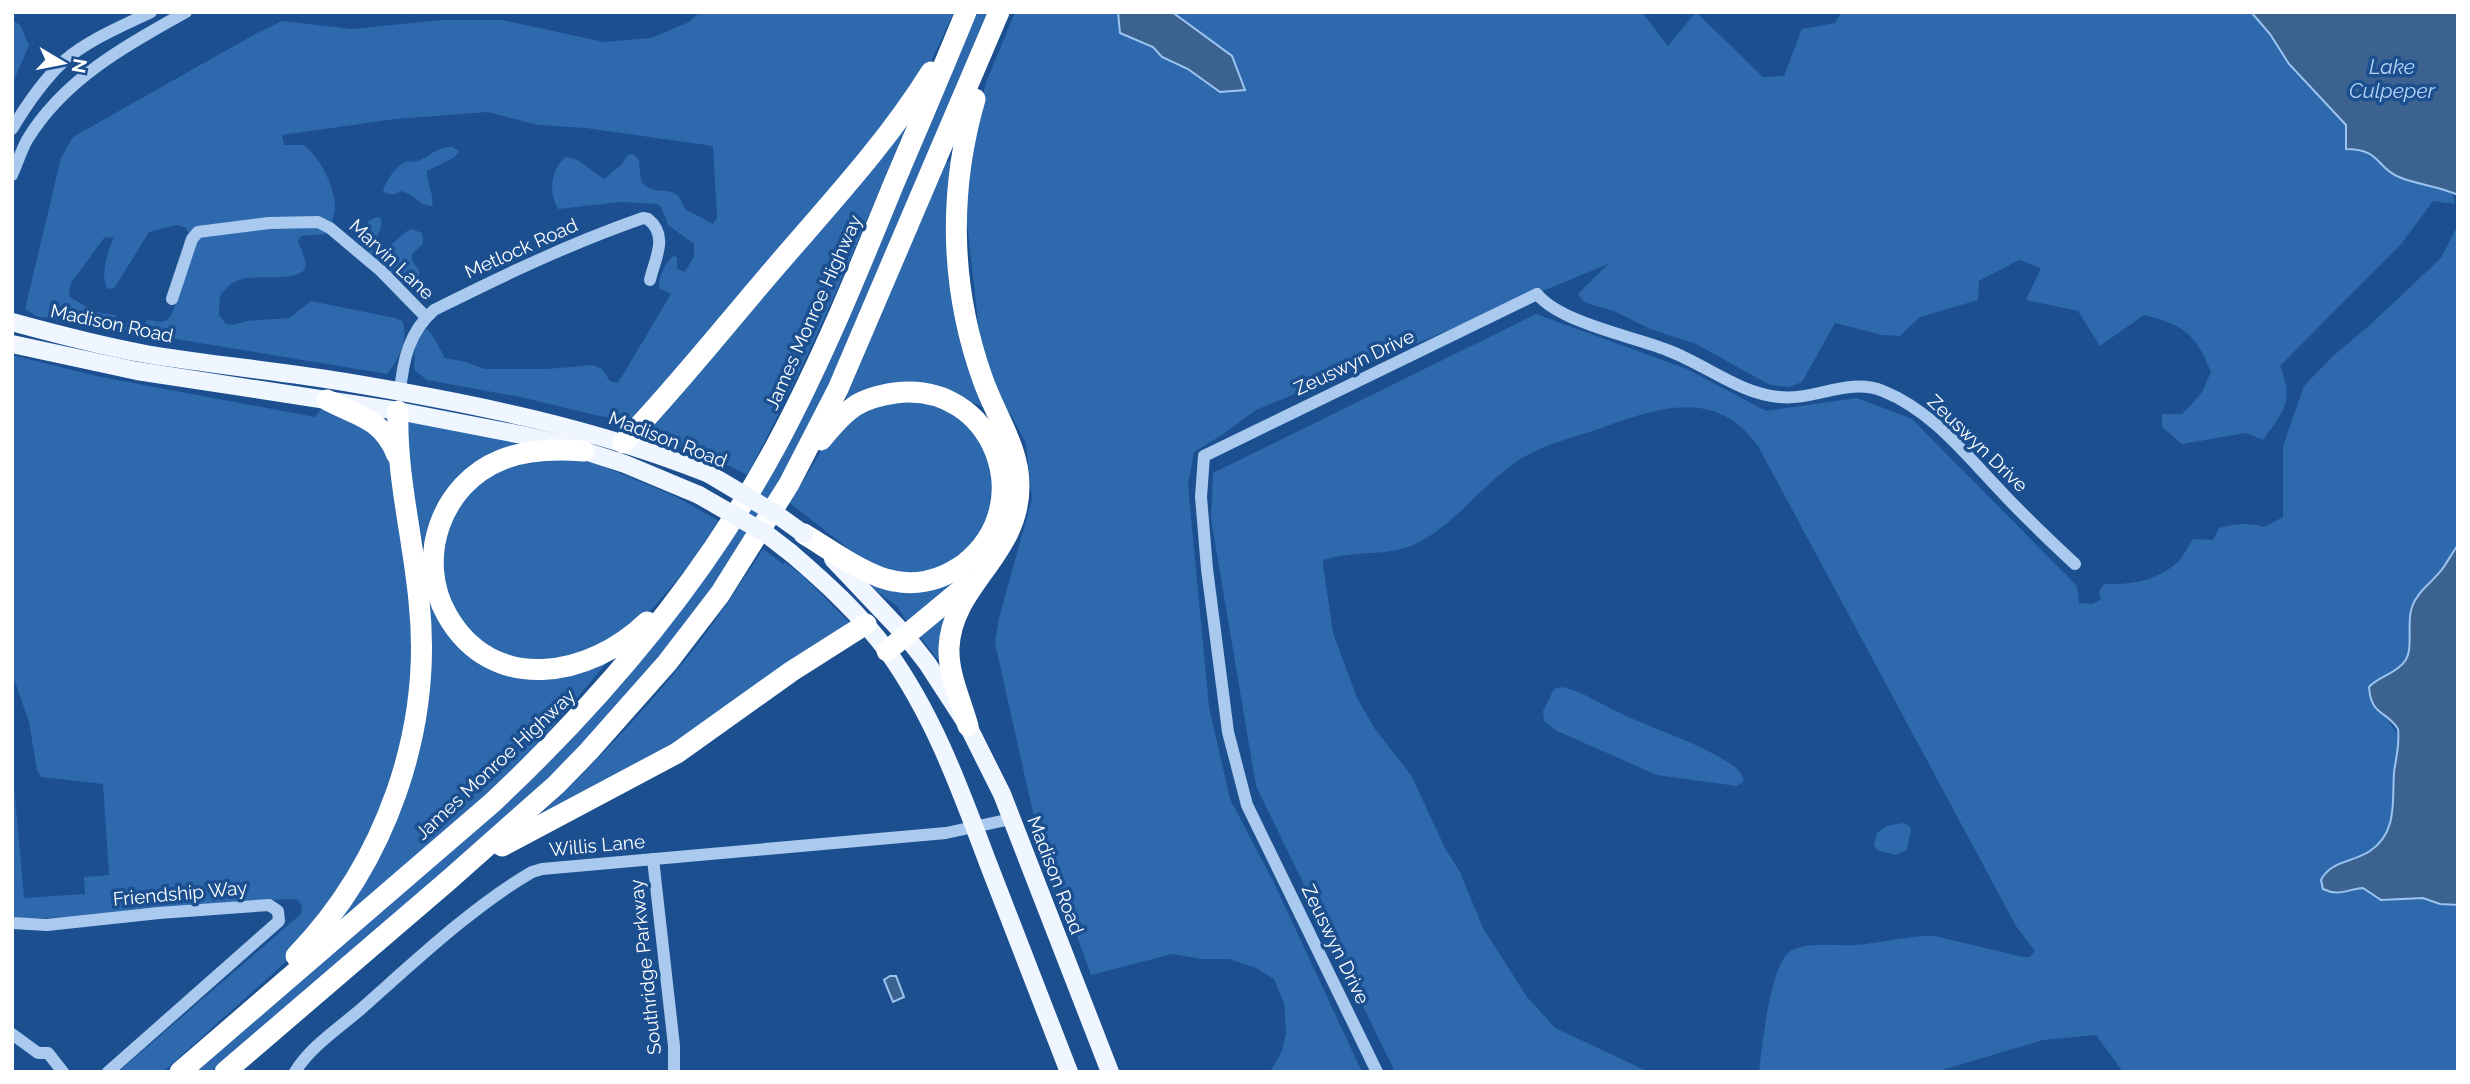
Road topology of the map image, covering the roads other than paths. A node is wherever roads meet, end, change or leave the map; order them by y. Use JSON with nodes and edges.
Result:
{"nodes":[{"id":1,"x":150,"y":12,"type":"edge"},
{"id":2,"x":186,"y":12,"type":"edge"},
{"id":3,"x":965,"y":12,"type":"edge"},
{"id":4,"x":1000,"y":12,"type":"edge"},
{"id":5,"x":12,"y":129,"type":"edge"},
{"id":6,"x":12,"y":175,"type":"edge"},
{"id":7,"x":650,"y":280,"type":"dead end"},
{"id":8,"x":172,"y":299,"type":"dead end"},
{"id":9,"x":12,"y":312,"type":"edge"},
{"id":10,"x":426,"y":317,"type":"junction"},
{"id":11,"x":12,"y":322,"type":"edge"},
{"id":12,"x":67,"y":337,"type":"junction"},
{"id":13,"x":12,"y":344,"type":"edge"},
{"id":14,"x":327,"y":400,"type":"junction"},
{"id":15,"x":399,"y":402,"type":"junction"},
{"id":16,"x":623,"y":443,"type":"junction"},
{"id":17,"x":584,"y":451,"type":"junction"},
{"id":18,"x":399,"y":458,"type":"junction"},
{"id":19,"x":799,"y":466,"type":"junction"},
{"id":20,"x":804,"y":534,"type":"junction"},
{"id":21,"x":710,"y":554,"type":"junction"},
{"id":22,"x":2075,"y":564,"type":"dead end"},
{"id":23,"x":989,"y":565,"type":"junction"},
{"id":24,"x":866,"y":624,"type":"junction"},
{"id":25,"x":905,"y":635,"type":"junction"},
{"id":26,"x":887,"y":651,"type":"junction"},
{"id":27,"x":968,"y":726,"type":"junction"},
{"id":28,"x":1011,"y":819,"type":"junction"},
{"id":29,"x":975,"y":828,"type":"junction"},
{"id":30,"x":653,"y":859,"type":"junction"},
{"id":31,"x":450,"y":879,"type":"junction"},
{"id":32,"x":12,"y":923,"type":"edge"},
{"id":33,"x":12,"y":1034,"type":"edge"},
{"id":34,"x":200,"y":1054,"type":"junction"},
{"id":35,"x":63,"y":1072,"type":"edge"},
{"id":36,"x":108,"y":1072,"type":"edge"},
{"id":37,"x":180,"y":1072,"type":"edge"},
{"id":38,"x":225,"y":1072,"type":"edge"},
{"id":39,"x":295,"y":1072,"type":"edge"},
{"id":40,"x":674,"y":1072,"type":"edge"},
{"id":41,"x":1069,"y":1072,"type":"edge"},
{"id":42,"x":1110,"y":1072,"type":"edge"},
{"id":43,"x":1377,"y":1072,"type":"edge"}],
"edges":[{"from":1,"to":5,"type":"street"},
{"from":2,"to":6,"type":"street"},
{"from":3,"to":16,"type":"highway"},
{"from":3,"to":21,"type":"highway","name":"James Monroe Highway"},
{"from":4,"to":19,"type":"highway"},
{"from":4,"to":23,"type":"highway"},
{"from":7,"to":10,"type":"street","name":"Metlock Road"},
{"from":8,"to":10,"type":"street","name":"Marvin Lane"},
{"from":9,"to":12,"type":"main road"},
{"from":10,"to":15,"type":"street","name":"Metlock Road"},
{"from":11,"to":12,"type":"main road","name":"Madison Road"},
{"from":12,"to":15,"type":"main road","name":"Madison Road"},
{"from":13,"to":14,"type":"main road","name":"Madison Road"},
{"from":14,"to":15,"type":"main road","name":"Madison Road"},
{"from":14,"to":18,"type":"highway"},
{"from":15,"to":16,"type":"main road","name":"Madison Road"},
{"from":15,"to":17,"type":"main road","name":"Madison Road"},
{"from":15,"to":18,"type":"highway"},
{"from":16,"to":20,"type":"main road","name":"Madison Road","bridge":true},
{"from":17,"to":21,"type":"highway"},
{"from":17,"to":24,"type":"main road","name":"Madison Road","bridge":true},
{"from":18,"to":34,"type":"highway"},
{"from":19,"to":20,"type":"highway"},
{"from":19,"to":31,"type":"highway"},
{"from":20,"to":25,"type":"main road","name":"Madison Road"},
{"from":21,"to":34,"type":"highway","name":"James Monroe Highway"},
{"from":22,"to":43,"type":"street","name":"Zeuswyn Drive"},
{"from":23,"to":25,"type":"highway"},
{"from":23,"to":27,"type":"highway"},
{"from":24,"to":26,"type":"main road","name":"Madison Road"},
{"from":24,"to":31,"type":"highway"},
{"from":25,"to":26,"type":"highway"},
{"from":25,"to":27,"type":"main road","name":"Madison Road"},
{"from":26,"to":29,"type":"main road","name":"Madison Road"},
{"from":27,"to":28,"type":"main road","name":"Madison Road"},
{"from":28,"to":29,"type":"street","name":"Willis Lane"},
{"from":28,"to":42,"type":"main road","name":"Madison Road"},
{"from":29,"to":30,"type":"street","name":"Willis Lane"},
{"from":29,"to":41,"type":"main road","name":"Madison Road"},
{"from":30,"to":39,"type":"street","name":"Willis Lane"},
{"from":30,"to":40,"type":"street","name":"Southridge Parkway"},
{"from":31,"to":38,"type":"highway"},
{"from":32,"to":36,"type":"street","name":"Friendship Way"},
{"from":33,"to":35,"type":"street"},
{"from":34,"to":37,"type":"highway","name":"James Monroe Highway"}]}
